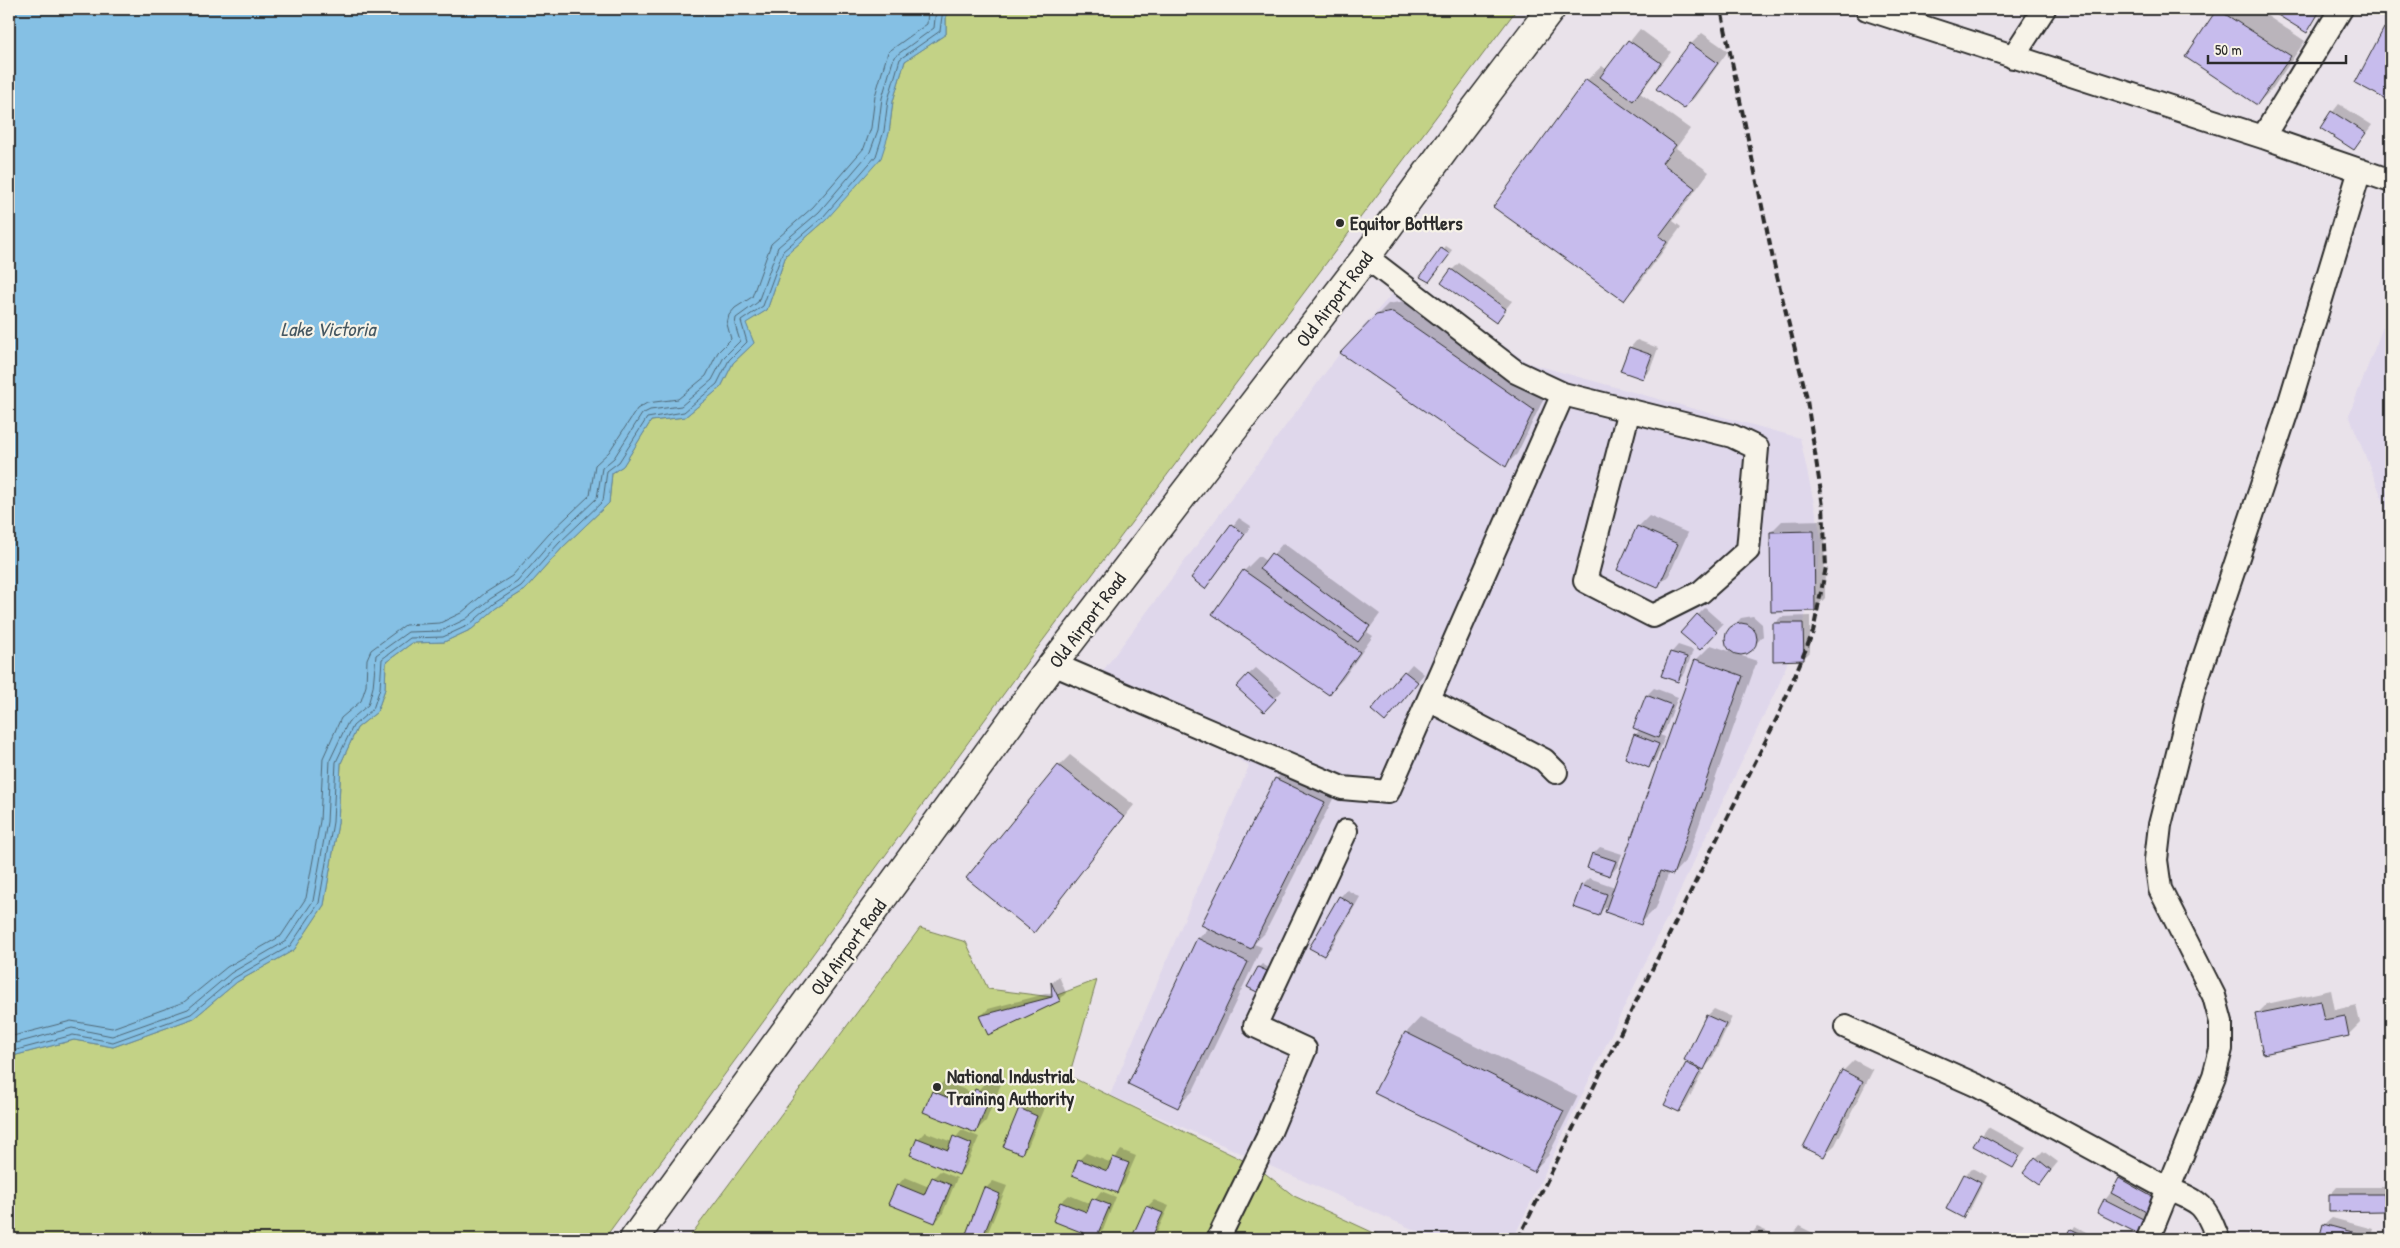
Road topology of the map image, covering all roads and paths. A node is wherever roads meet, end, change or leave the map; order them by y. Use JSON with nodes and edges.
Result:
{"nodes":[{"id":1,"x":1551,"y":9,"type":"edge"},
{"id":2,"x":1867,"y":9,"type":"edge"},
{"id":3,"x":2044,"y":9,"type":"edge"},
{"id":4,"x":2341,"y":9,"type":"edge"},
{"id":5,"x":2013,"y":57,"type":"junction"},
{"id":6,"x":2263,"y":137,"type":"junction"},
{"id":7,"x":2360,"y":170,"type":"junction"},
{"id":8,"x":2391,"y":181,"type":"edge"},
{"id":9,"x":1366,"y":257,"type":"junction"},
{"id":10,"x":1563,"y":394,"type":"junction"},
{"id":11,"x":1629,"y":410,"type":"junction"},
{"id":12,"x":1053,"y":664,"type":"junction"},
{"id":13,"x":1429,"y":700,"type":"junction"},
{"id":14,"x":1556,"y":772,"type":"dead end"},
{"id":15,"x":1346,"y":831,"type":"dead end"},
{"id":16,"x":1846,"y":1026,"type":"dead end"},
{"id":17,"x":2168,"y":1188,"type":"junction"},
{"id":18,"x":634,"y":1239,"type":"edge"},
{"id":19,"x":1218,"y":1239,"type":"edge"},
{"id":20,"x":2148,"y":1239,"type":"edge"},
{"id":21,"x":2218,"y":1239,"type":"edge"}],
"edges":[{"from":1,"to":9,"type":"main road","name":"Old Airport Road"},
{"from":2,"to":5,"type":"street"},
{"from":3,"to":5,"type":"street"},
{"from":4,"to":6,"type":"street"},
{"from":5,"to":6,"type":"street"},
{"from":6,"to":7,"type":"street"},
{"from":7,"to":8,"type":"street"},
{"from":7,"to":17,"type":"street"},
{"from":9,"to":10,"type":"street"},
{"from":9,"to":12,"type":"main road","name":"Old Airport Road"},
{"from":10,"to":11,"type":"street"},
{"from":10,"to":13,"type":"street"},
{"from":11,"to":11,"type":"street"},
{"from":12,"to":13,"type":"street"},
{"from":12,"to":18,"type":"main road","name":"Old Airport Road"},
{"from":13,"to":14,"type":"street"},
{"from":15,"to":19,"type":"street"},
{"from":16,"to":17,"type":"street"},
{"from":17,"to":20,"type":"street"},
{"from":17,"to":21,"type":"street"}]}
